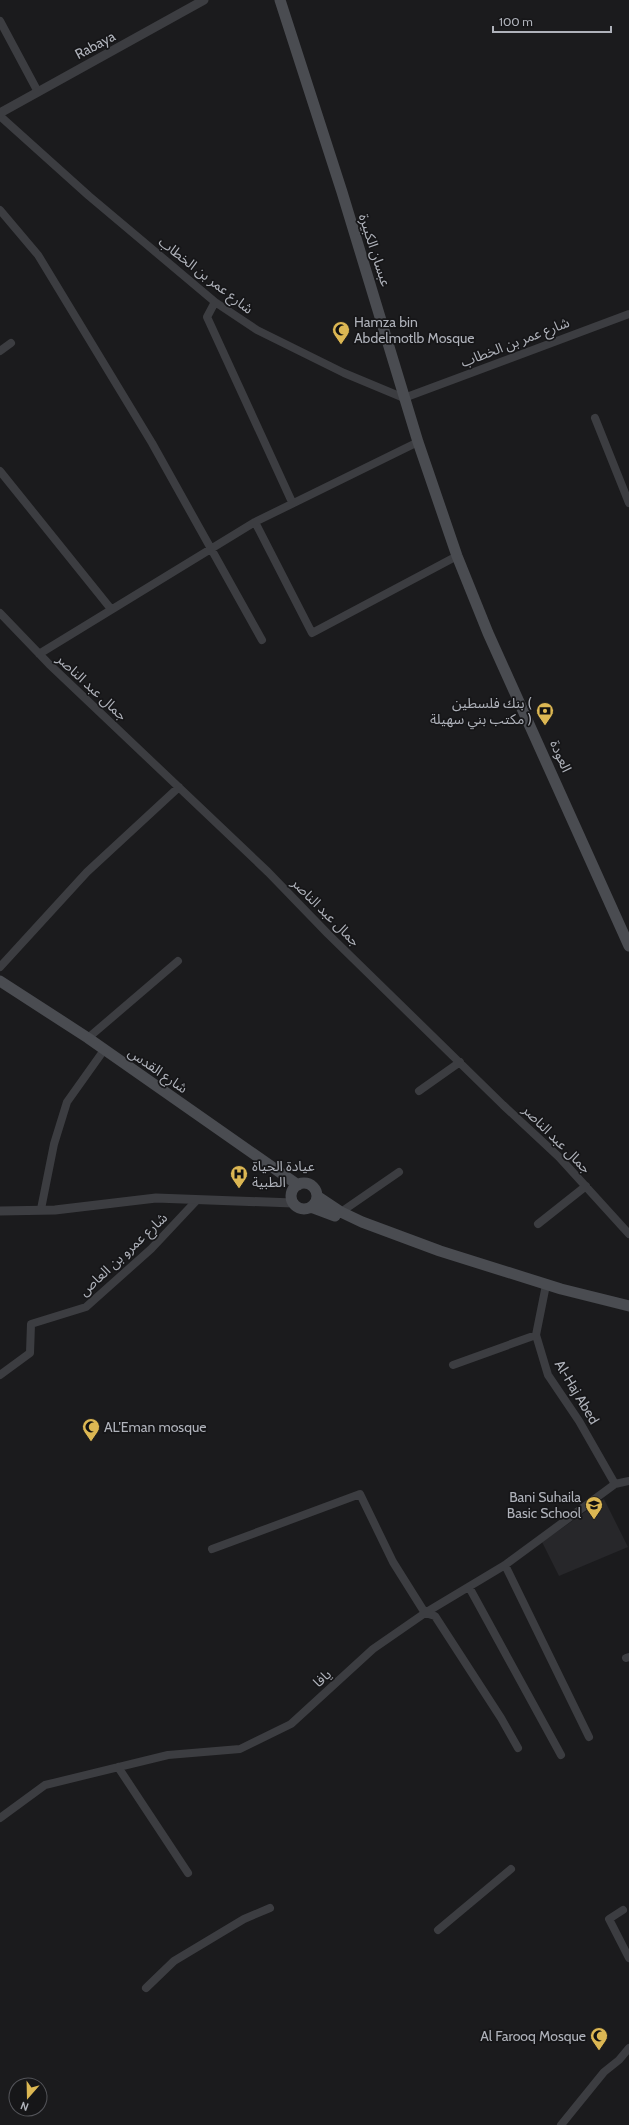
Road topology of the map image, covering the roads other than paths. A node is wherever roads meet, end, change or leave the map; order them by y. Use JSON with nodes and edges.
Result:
{"nodes":[{"id":1,"x":204,"y":0,"type":"edge"},
{"id":2,"x":280,"y":0,"type":"edge"},
{"id":3,"x":0,"y":22,"type":"edge"},
{"id":4,"x":38,"y":92,"type":"junction"},
{"id":5,"x":0,"y":113,"type":"edge"},
{"id":6,"x":0,"y":116,"type":"edge"},
{"id":7,"x":0,"y":210,"type":"edge"},
{"id":8,"x":215,"y":302,"type":"junction"},
{"id":9,"x":629,"y":314,"type":"edge"},
{"id":10,"x":11,"y":343,"type":"dead end"},
{"id":11,"x":0,"y":351,"type":"edge"},
{"id":12,"x":404,"y":398,"type":"junction"},
{"id":13,"x":595,"y":418,"type":"dead end"},
{"id":14,"x":418,"y":442,"type":"junction"},
{"id":15,"x":0,"y":471,"type":"edge"},
{"id":16,"x":292,"y":502,"type":"junction"},
{"id":17,"x":629,"y":503,"type":"edge"},
{"id":18,"x":441,"y":510,"type":"joint"},
{"id":19,"x":255,"y":522,"type":"junction"},
{"id":20,"x":211,"y":548,"type":"junction"},
{"id":21,"x":457,"y":556,"type":"junction"},
{"id":22,"x":111,"y":609,"type":"junction"},
{"id":23,"x":0,"y":613,"type":"edge"},
{"id":24,"x":262,"y":640,"type":"dead end"},
{"id":25,"x":39,"y":654,"type":"junction"},
{"id":26,"x":179,"y":787,"type":"junction"},
{"id":27,"x":628,"y":940,"type":"edge"},
{"id":28,"x":178,"y":961,"type":"dead end"},
{"id":29,"x":0,"y":967,"type":"edge"},
{"id":30,"x":0,"y":982,"type":"edge"},
{"id":31,"x":88,"y":1038,"type":"junction"},
{"id":32,"x":104,"y":1050,"type":"junction"},
{"id":33,"x":460,"y":1062,"type":"junction"},
{"id":34,"x":419,"y":1091,"type":"dead end"},
{"id":35,"x":399,"y":1172,"type":"dead end"},
{"id":36,"x":298,"y":1185,"type":"junction"},
{"id":37,"x":586,"y":1186,"type":"junction"},
{"id":38,"x":317,"y":1196,"type":"junction"},
{"id":39,"x":197,"y":1200,"type":"junction"},
{"id":40,"x":293,"y":1203,"type":"junction"},
{"id":41,"x":311,"y":1207,"type":"junction"},
{"id":42,"x":41,"y":1209,"type":"junction"},
{"id":43,"x":0,"y":1211,"type":"edge"},
{"id":44,"x":341,"y":1212,"type":"junction"},
{"id":45,"x":538,"y":1224,"type":"dead end"},
{"id":46,"x":629,"y":1234,"type":"edge"},
{"id":47,"x":546,"y":1286,"type":"junction"},
{"id":48,"x":629,"y":1306,"type":"edge"},
{"id":49,"x":536,"y":1335,"type":"junction"},
{"id":50,"x":453,"y":1365,"type":"dead end"},
{"id":51,"x":0,"y":1375,"type":"edge"},
{"id":52,"x":629,"y":1481,"type":"edge"},
{"id":53,"x":615,"y":1484,"type":"junction"},
{"id":54,"x":212,"y":1549,"type":"dead end"},
{"id":55,"x":505,"y":1565,"type":"junction"},
{"id":56,"x":469,"y":1587,"type":"junction"},
{"id":57,"x":425,"y":1613,"type":"junction"},
{"id":58,"x":589,"y":1737,"type":"dead end"},
{"id":59,"x":518,"y":1748,"type":"dead end"},
{"id":60,"x":561,"y":1755,"type":"dead end"},
{"id":61,"x":118,"y":1767,"type":"junction"},
{"id":62,"x":0,"y":1818,"type":"edge"},
{"id":63,"x":511,"y":1869,"type":"dead end"},
{"id":64,"x":188,"y":1873,"type":"dead end"},
{"id":65,"x":270,"y":1908,"type":"dead end"},
{"id":66,"x":623,"y":1910,"type":"dead end"},
{"id":67,"x":438,"y":1930,"type":"dead end"},
{"id":68,"x":629,"y":1958,"type":"edge"},
{"id":69,"x":146,"y":1988,"type":"dead end"},
{"id":70,"x":629,"y":2048,"type":"edge"},
{"id":71,"x":561,"y":2125,"type":"edge"}],
"edges":[{"from":1,"to":4,"type":"street","name":"Rabaya"},
{"from":2,"to":12,"type":"main road","name":"عبسان الكبيرة"},
{"from":3,"to":4,"type":"street"},
{"from":4,"to":5,"type":"street","name":"Rabaya"},
{"from":6,"to":8,"type":"street","name":"شارع عمر بن الخطاب"},
{"from":7,"to":20,"type":"street"},
{"from":8,"to":12,"type":"street","name":"شارع عمر بن الخطاب"},
{"from":8,"to":16,"type":"street"},
{"from":9,"to":12,"type":"street","name":"شارع عمر بن الخطاب"},
{"from":10,"to":11,"type":"street"},
{"from":12,"to":14,"type":"main road","name":"عبسان الكبيرة"},
{"from":13,"to":17,"type":"street"},
{"from":14,"to":16,"type":"street"},
{"from":14,"to":18,"type":"main road","name":"عبسان الكبيرة"},
{"from":15,"to":22,"type":"street"},
{"from":16,"to":19,"type":"street"},
{"from":18,"to":21,"type":"main road","name":"العودة"},
{"from":19,"to":20,"type":"street"},
{"from":19,"to":21,"type":"street"},
{"from":20,"to":22,"type":"street"},
{"from":20,"to":24,"type":"street"},
{"from":21,"to":27,"type":"main road","name":"العودة"},
{"from":22,"to":25,"type":"street"},
{"from":23,"to":25,"type":"street","name":"جمال عبد الناصر"},
{"from":25,"to":26,"type":"street","name":"جمال عبد الناصر"},
{"from":26,"to":29,"type":"street"},
{"from":26,"to":33,"type":"street","name":"جمال عبد الناصر"},
{"from":28,"to":31,"type":"street"},
{"from":30,"to":31,"type":"main road","name":"شارع القدس"},
{"from":31,"to":32,"type":"main road","name":"شارع القدس"},
{"from":32,"to":36,"type":"main road","name":"شارع القدس"},
{"from":32,"to":42,"type":"street"},
{"from":33,"to":34,"type":"street"},
{"from":33,"to":37,"type":"street","name":"جمال عبد الناصر"},
{"from":35,"to":44,"type":"street"},
{"from":36,"to":38,"type":"main road"},
{"from":36,"to":40,"type":"main road"},
{"from":37,"to":45,"type":"street"},
{"from":37,"to":46,"type":"street","name":"جمال عبد الناصر"},
{"from":38,"to":41,"type":"main road"},
{"from":38,"to":44,"type":"main road"},
{"from":39,"to":40,"type":"street"},
{"from":39,"to":42,"type":"street"},
{"from":39,"to":51,"type":"street","name":"شارع عمرو بن العاص"},
{"from":40,"to":41,"type":"main road"},
{"from":41,"to":47,"type":"main road"},
{"from":42,"to":43,"type":"street"},
{"from":44,"to":47,"type":"main road"},
{"from":47,"to":48,"type":"main road"},
{"from":47,"to":49,"type":"street","name":"Al-Haj Abed"},
{"from":49,"to":50,"type":"street"},
{"from":49,"to":53,"type":"street","name":"Al-Haj Abed"},
{"from":52,"to":53,"type":"street","name":"يافا"},
{"from":53,"to":55,"type":"street","name":"يافا"},
{"from":54,"to":57,"type":"street"},
{"from":55,"to":56,"type":"street","name":"يافا"},
{"from":55,"to":58,"type":"street"},
{"from":56,"to":57,"type":"street","name":"يافا"},
{"from":56,"to":60,"type":"street"},
{"from":57,"to":59,"type":"street"},
{"from":57,"to":61,"type":"street","name":"يافا"},
{"from":61,"to":62,"type":"street","name":"يافا"},
{"from":61,"to":64,"type":"street"},
{"from":63,"to":67,"type":"street"},
{"from":65,"to":69,"type":"street"},
{"from":66,"to":68,"type":"street"},
{"from":70,"to":71,"type":"street"}]}
